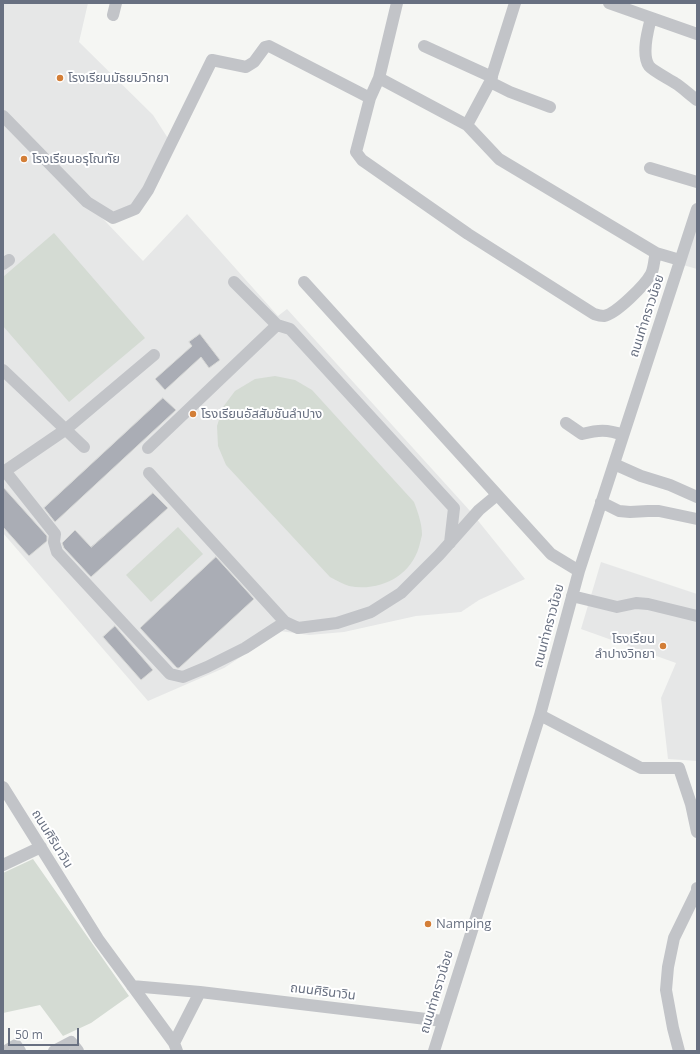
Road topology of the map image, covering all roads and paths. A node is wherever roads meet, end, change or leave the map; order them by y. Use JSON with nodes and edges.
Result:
{"nodes":[{"id":1,"x":116,"y":3,"type":"edge"},
{"id":2,"x":397,"y":3,"type":"edge"},
{"id":3,"x":515,"y":3,"type":"edge"},
{"id":4,"x":609,"y":3,"type":"edge"},
{"id":5,"x":113,"y":15,"type":"dead end"},
{"id":6,"x":651,"y":18,"type":"junction"},
{"id":7,"x":697,"y":34,"type":"edge"},
{"id":8,"x":424,"y":46,"type":"dead end"},
{"id":9,"x":379,"y":78,"type":"junction"},
{"id":10,"x":491,"y":80,"type":"junction"},
{"id":11,"x":370,"y":98,"type":"junction"},
{"id":12,"x":697,"y":100,"type":"edge"},
{"id":13,"x":550,"y":108,"type":"dead end"},
{"id":14,"x":3,"y":116,"type":"edge"},
{"id":15,"x":466,"y":125,"type":"junction"},
{"id":16,"x":650,"y":168,"type":"dead end"},
{"id":17,"x":697,"y":182,"type":"edge"},
{"id":18,"x":697,"y":209,"type":"edge"},
{"id":19,"x":656,"y":252,"type":"junction"},
{"id":20,"x":680,"y":260,"type":"junction"},
{"id":21,"x":234,"y":282,"type":"dead end"},
{"id":22,"x":304,"y":282,"type":"dead end"},
{"id":23,"x":277,"y":325,"type":"junction"},
{"id":24,"x":154,"y":355,"type":"dead end"},
{"id":25,"x":3,"y":370,"type":"edge"},
{"id":26,"x":566,"y":423,"type":"dead end"},
{"id":27,"x":65,"y":430,"type":"junction"},
{"id":28,"x":623,"y":435,"type":"junction"},
{"id":29,"x":84,"y":447,"type":"dead end"},
{"id":30,"x":148,"y":448,"type":"dead end"},
{"id":31,"x":614,"y":464,"type":"junction"},
{"id":32,"x":4,"y":471,"type":"edge"},
{"id":33,"x":149,"y":472,"type":"dead end"},
{"id":34,"x":497,"y":495,"type":"junction"},
{"id":35,"x":697,"y":497,"type":"edge"},
{"id":36,"x":601,"y":502,"type":"junction"},
{"id":37,"x":454,"y":508,"type":"junction"},
{"id":38,"x":697,"y":519,"type":"edge"},
{"id":39,"x":468,"y":522,"type":"junction"},
{"id":40,"x":450,"y":543,"type":"junction"},
{"id":41,"x":579,"y":571,"type":"junction"},
{"id":42,"x":572,"y":596,"type":"junction"},
{"id":43,"x":697,"y":616,"type":"edge"},
{"id":44,"x":285,"y":622,"type":"junction"},
{"id":45,"x":540,"y":715,"type":"junction"},
{"id":46,"x":3,"y":787,"type":"edge"},
{"id":47,"x":696,"y":827,"type":"edge"},
{"id":48,"x":41,"y":847,"type":"junction"},
{"id":49,"x":3,"y":865,"type":"edge"},
{"id":50,"x":697,"y":890,"type":"edge"},
{"id":51,"x":132,"y":986,"type":"junction"},
{"id":52,"x":200,"y":992,"type":"junction"},
{"id":53,"x":443,"y":1020,"type":"junction"},
{"id":54,"x":175,"y":1047,"type":"edge"},
{"id":55,"x":6,"y":1051,"type":"edge"},
{"id":56,"x":20,"y":1051,"type":"edge"},
{"id":57,"x":54,"y":1051,"type":"edge"},
{"id":58,"x":78,"y":1051,"type":"edge"},
{"id":59,"x":434,"y":1051,"type":"edge"},
{"id":60,"x":680,"y":1051,"type":"edge"}],
"edges":[{"from":1,"to":5,"type":"street"},
{"from":2,"to":9,"type":"street"},
{"from":3,"to":10,"type":"street"},
{"from":4,"to":6,"type":"street"},
{"from":6,"to":7,"type":"street"},
{"from":6,"to":12,"type":"street"},
{"from":8,"to":10,"type":"street"},
{"from":9,"to":11,"type":"street"},
{"from":9,"to":15,"type":"street"},
{"from":10,"to":13,"type":"street"},
{"from":10,"to":15,"type":"street"},
{"from":11,"to":14,"type":"street"},
{"from":11,"to":19,"type":"street"},
{"from":15,"to":19,"type":"street"},
{"from":16,"to":17,"type":"street"},
{"from":18,"to":20,"type":"street","name":"ถนนท่าคราวน้อย"},
{"from":19,"to":20,"type":"street"},
{"from":20,"to":28,"type":"street","name":"ถนนท่าคราวน้อย"},
{"from":21,"to":23,"type":"street"},
{"from":22,"to":34,"type":"street"},
{"from":23,"to":30,"type":"street"},
{"from":23,"to":37,"type":"street"},
{"from":24,"to":27,"type":"street"},
{"from":25,"to":27,"type":"street"},
{"from":26,"to":28,"type":"street"},
{"from":27,"to":29,"type":"street"},
{"from":27,"to":32,"type":"street"},
{"from":28,"to":31,"type":"street","name":"ถนนท่าคราวน้อย"},
{"from":31,"to":35,"type":"street"},
{"from":31,"to":36,"type":"street","name":"ถนนท่าคราวน้อย"},
{"from":32,"to":44,"type":"street"},
{"from":33,"to":44,"type":"street"},
{"from":34,"to":39,"type":"street"},
{"from":34,"to":41,"type":"street"},
{"from":36,"to":38,"type":"street"},
{"from":36,"to":41,"type":"street","name":"ถนนท่าคราวน้อย"},
{"from":37,"to":39,"type":"street"},
{"from":37,"to":40,"type":"street"},
{"from":39,"to":40,"type":"street"},
{"from":40,"to":44,"type":"street"},
{"from":41,"to":42,"type":"street","name":"ถนนท่าคราวน้อย"},
{"from":42,"to":43,"type":"street"},
{"from":42,"to":45,"type":"street","name":"ถนนท่าคราวน้อย"},
{"from":45,"to":47,"type":"street"},
{"from":45,"to":53,"type":"street","name":"ถนนท่าคราวน้อย"},
{"from":46,"to":48,"type":"street","name":"ถนนศิรินาวิน"},
{"from":48,"to":49,"type":"street"},
{"from":48,"to":51,"type":"street","name":"ถนนศิรินาวิน"},
{"from":50,"to":60,"type":"street"},
{"from":51,"to":52,"type":"street","name":"ถนนศิรินาวิน"},
{"from":51,"to":54,"type":"street","name":"ถนนศิรินาวิน"},
{"from":52,"to":53,"type":"street","name":"ถนนศิรินาวิน"},
{"from":52,"to":54,"type":"street","name":"ถนนศิรินาวิน"},
{"from":53,"to":59,"type":"street","name":"ถนนท่าคราวน้อย"},
{"from":55,"to":56,"type":"street"},
{"from":57,"to":58,"type":"street"}]}
